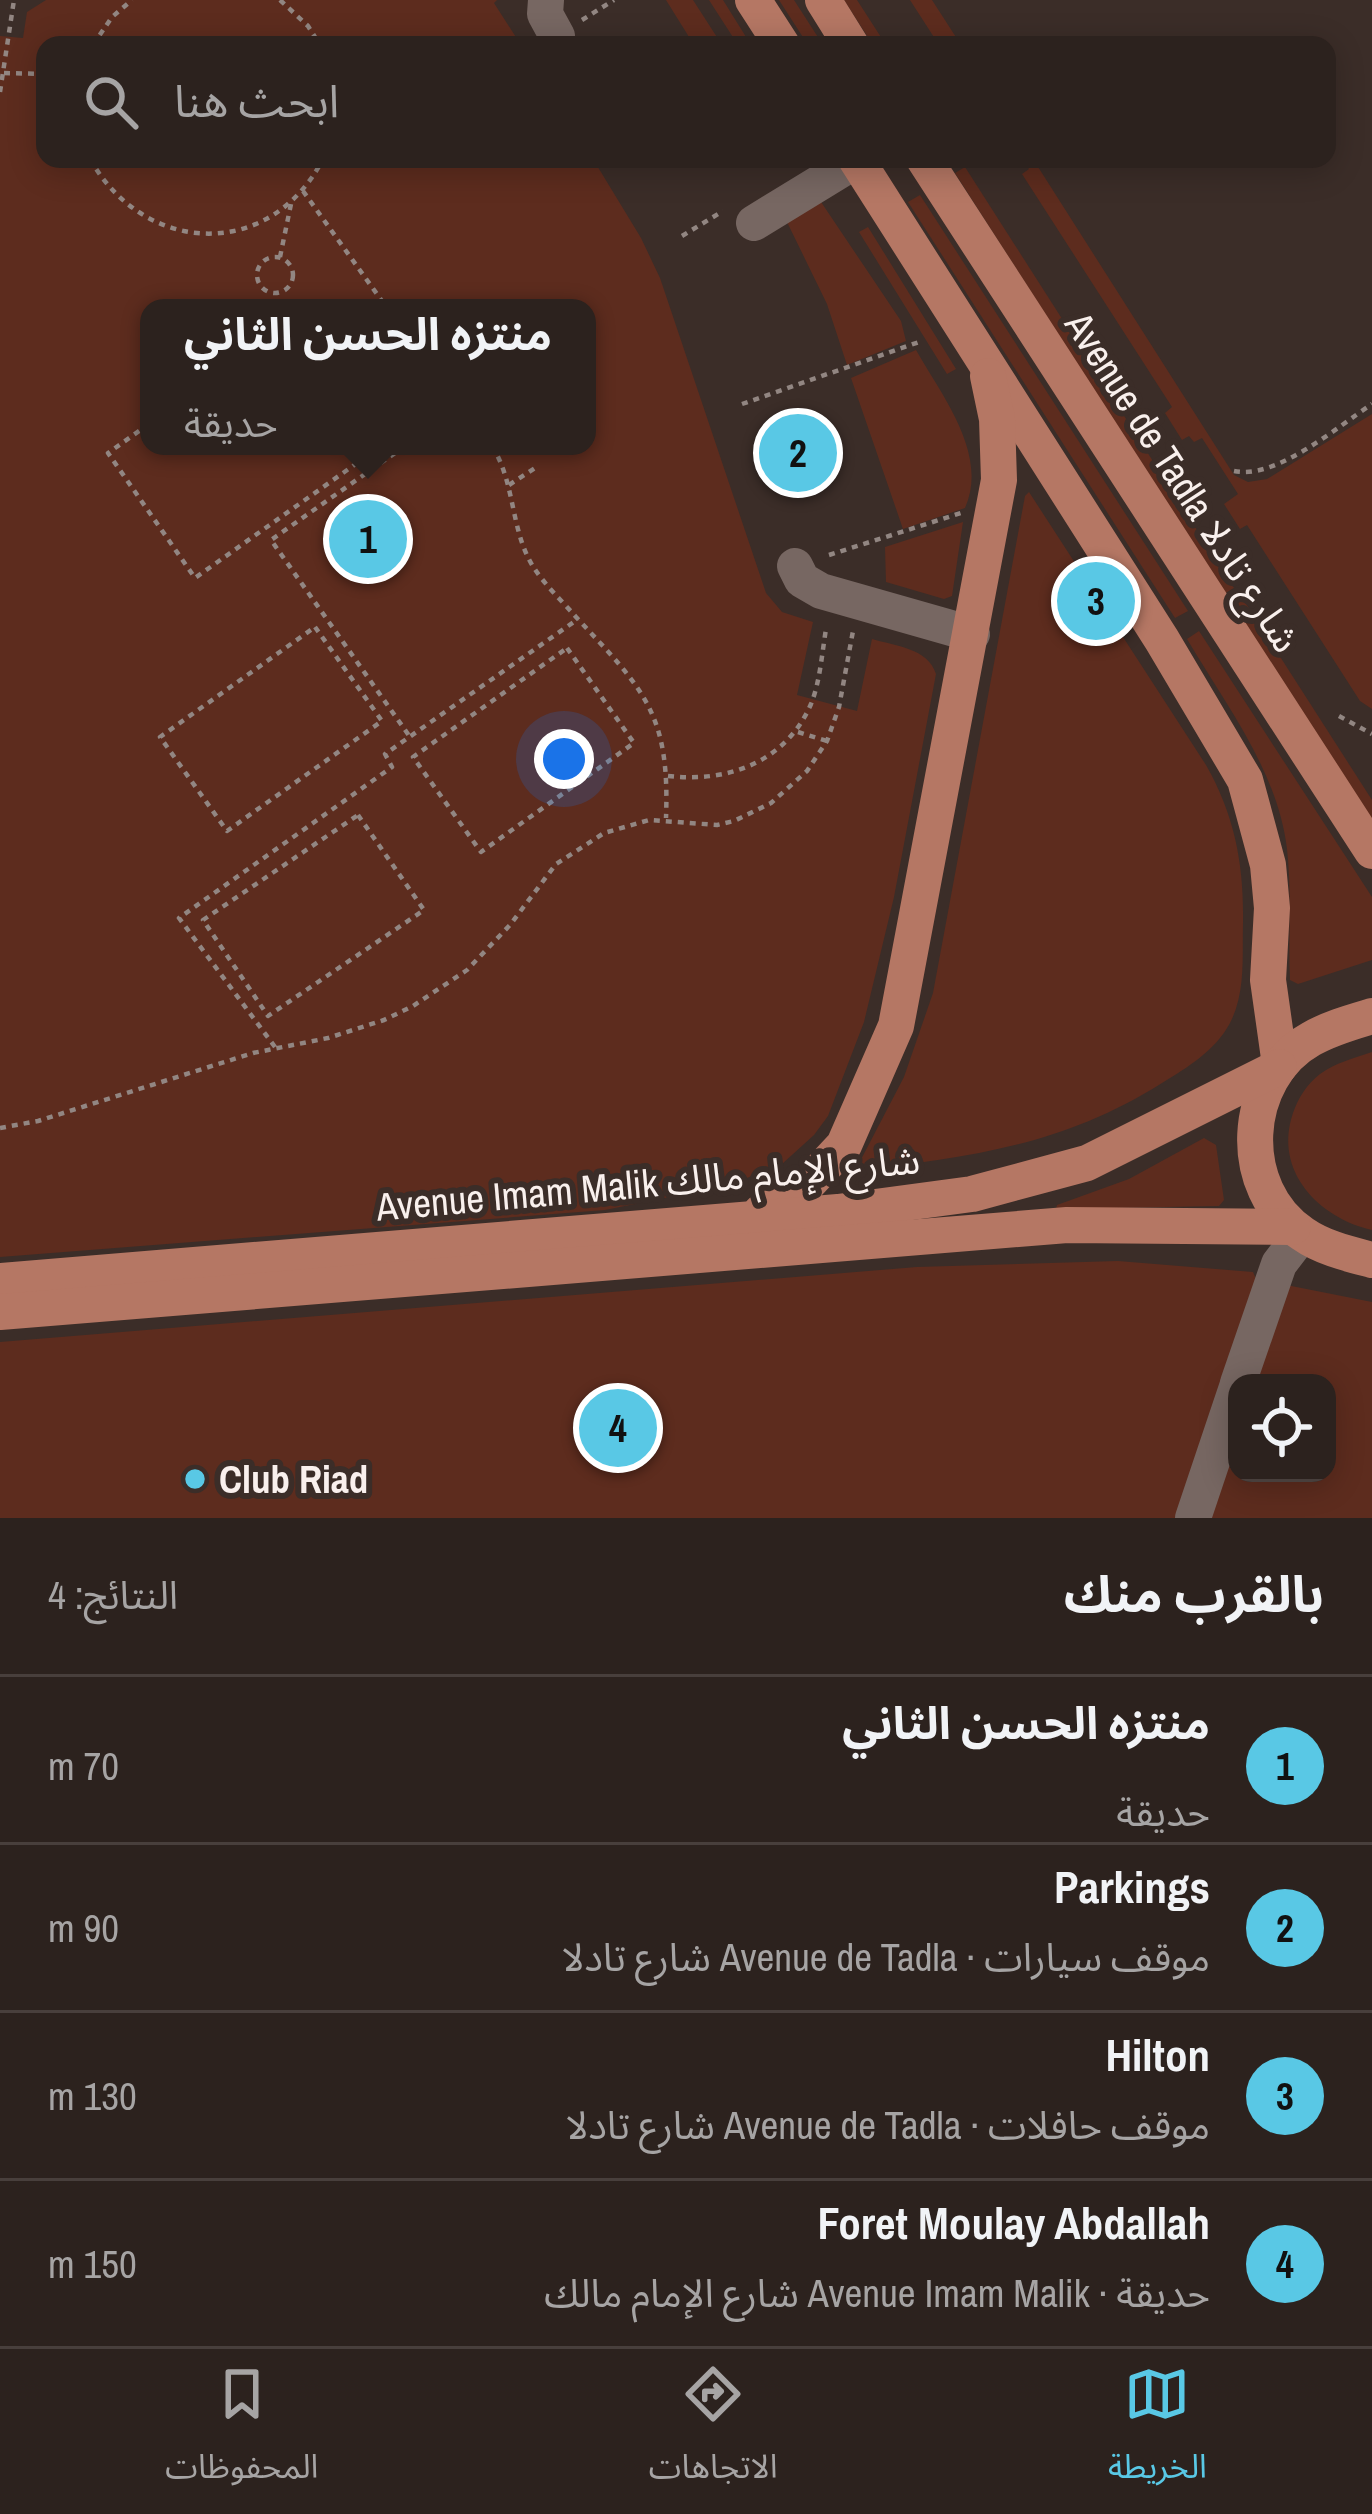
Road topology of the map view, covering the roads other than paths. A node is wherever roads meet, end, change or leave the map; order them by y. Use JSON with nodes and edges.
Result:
{"nodes":[{"id":1,"x":546,"y":0,"type":"edge"},
{"id":2,"x":753,"y":0,"type":"edge"},
{"id":3,"x":823,"y":0,"type":"edge"},
{"id":4,"x":557,"y":36,"type":"dead end"},
{"id":5,"x":776,"y":36,"type":"edge"},
{"id":6,"x":845,"y":36,"type":"edge"},
{"id":7,"x":844,"y":168,"type":"edge"},
{"id":8,"x":862,"y":168,"type":"edge"},
{"id":9,"x":929,"y":168,"type":"edge"},
{"id":10,"x":754,"y":223,"type":"dead end"},
{"id":11,"x":983,"y":355,"type":"junction"},
{"id":12,"x":795,"y":566,"type":"road end"},
{"id":13,"x":971,"y":634,"type":"junction"},
{"id":14,"x":1372,"y":851,"type":"edge"},
{"id":15,"x":1372,"y":1016,"type":"edge"},
{"id":16,"x":1280,"y":1066,"type":"junction"},
{"id":17,"x":748,"y":1218,"type":"junction"},
{"id":18,"x":1298,"y":1230,"type":"junction"},
{"id":19,"x":1372,"y":1260,"type":"edge"},
{"id":20,"x":0,"y":1281,"type":"edge"},
{"id":21,"x":0,"y":1312,"type":"edge"},
{"id":22,"x":1242,"y":1374,"type":"edge"},
{"id":23,"x":1228,"y":1415,"type":"edge"},
{"id":24,"x":1193,"y":1518,"type":"edge"}],
"edges":[{"from":1,"to":4,"type":"lane"},
{"from":2,"to":5,"type":"main road"},
{"from":3,"to":6,"type":"main road"},
{"from":7,"to":10,"type":"lane"},
{"from":8,"to":11,"type":"main road"},
{"from":9,"to":14,"type":"main road","name":"Avenue de Tadla شارع تادلا"},
{"from":11,"to":13,"type":"main road"},
{"from":11,"to":16,"type":"main road"},
{"from":12,"to":13,"type":"lane"},
{"from":13,"to":17,"type":"main road"},
{"from":15,"to":16,"type":"main road","name":"Avenue Imam Malik شارع الإمام مالك"},
{"from":16,"to":17,"type":"main road","name":"Avenue Imam Malik شارع الإمام مالك"},
{"from":16,"to":18,"type":"main road"},
{"from":17,"to":20,"type":"main road","name":"Avenue Imam Malik شارع الإمام مالك"},
{"from":18,"to":19,"type":"main road"},
{"from":18,"to":21,"type":"main road","name":"Avenue Imam Malik شارع الإمام مالك"},
{"from":18,"to":22,"type":"lane"},
{"from":23,"to":24,"type":"lane"}]}
